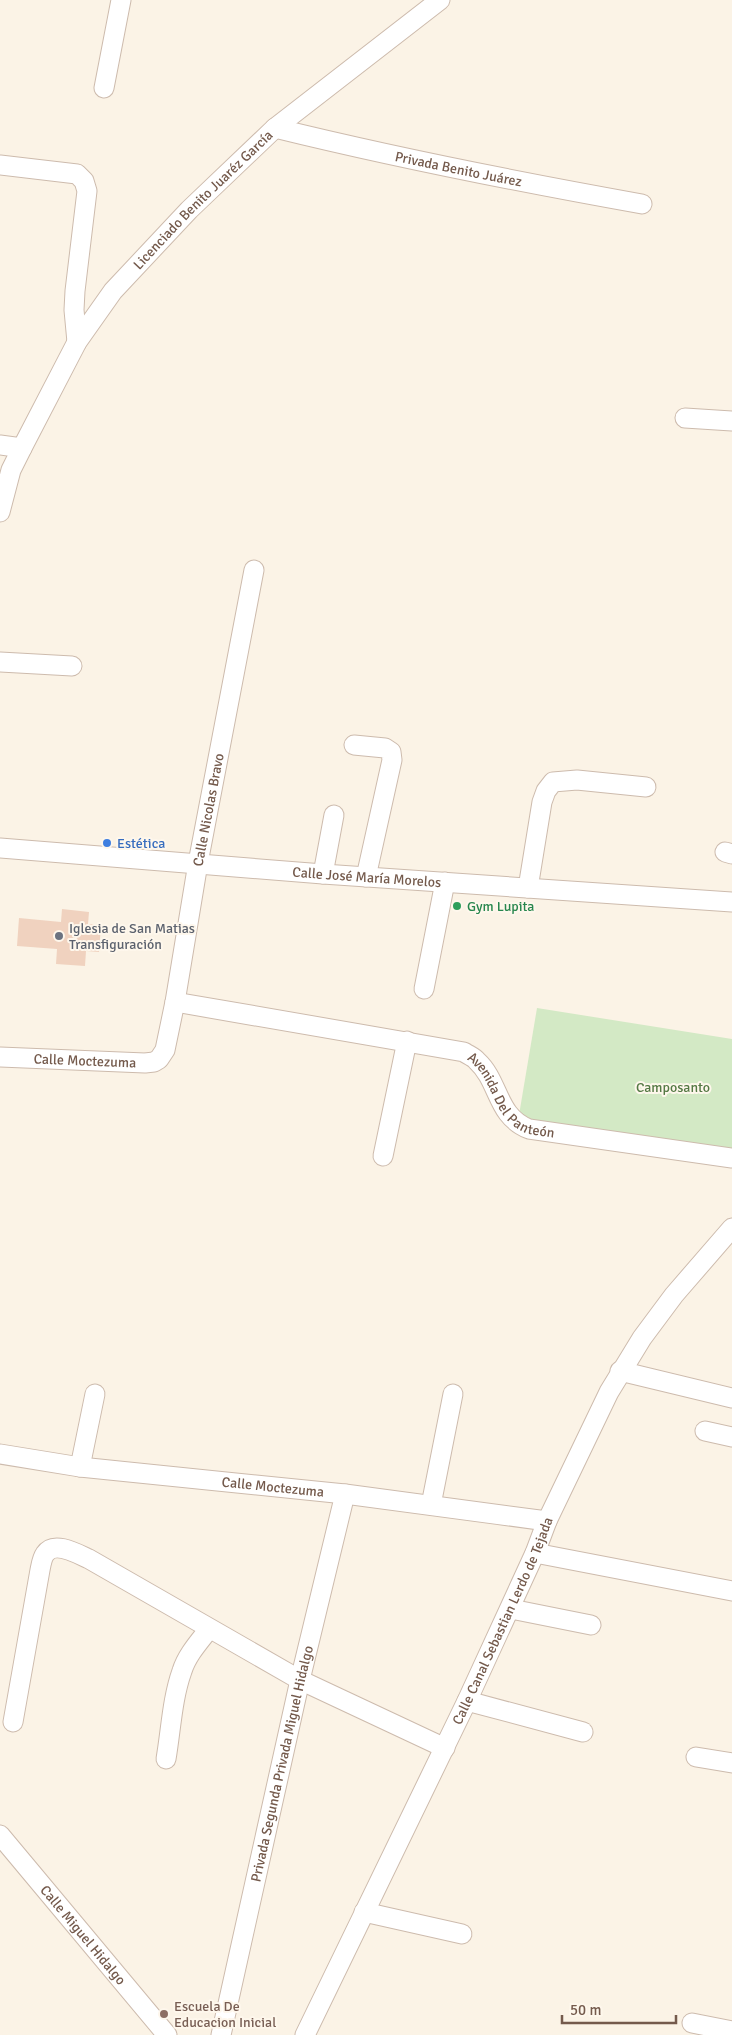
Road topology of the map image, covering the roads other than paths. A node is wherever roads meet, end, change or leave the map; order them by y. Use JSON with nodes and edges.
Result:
{"nodes":[{"id":1,"x":121,"y":0,"type":"edge"},
{"id":2,"x":440,"y":0,"type":"edge"},
{"id":3,"x":104,"y":88,"type":"dead end"},
{"id":4,"x":275,"y":128,"type":"junction"},
{"id":5,"x":0,"y":165,"type":"edge"},
{"id":6,"x":642,"y":204,"type":"dead end"},
{"id":7,"x":78,"y":342,"type":"junction"},
{"id":8,"x":685,"y":418,"type":"dead end"},
{"id":9,"x":732,"y":421,"type":"edge"},
{"id":10,"x":0,"y":445,"type":"edge"},
{"id":11,"x":22,"y":448,"type":"junction"},
{"id":12,"x":0,"y":512,"type":"edge"},
{"id":13,"x":254,"y":570,"type":"dead end"},
{"id":14,"x":0,"y":662,"type":"edge"},
{"id":15,"x":72,"y":666,"type":"dead end"},
{"id":16,"x":354,"y":745,"type":"dead end"},
{"id":17,"x":646,"y":787,"type":"dead end"},
{"id":18,"x":334,"y":814,"type":"dead end"},
{"id":19,"x":0,"y":848,"type":"edge"},
{"id":20,"x":198,"y":864,"type":"junction"},
{"id":21,"x":323,"y":874,"type":"junction"},
{"id":22,"x":366,"y":877,"type":"junction"},
{"id":23,"x":445,"y":882,"type":"junction"},
{"id":24,"x":528,"y":888,"type":"junction"},
{"id":25,"x":732,"y":902,"type":"edge"},
{"id":26,"x":424,"y":989,"type":"dead end"},
{"id":27,"x":175,"y":1002,"type":"junction"},
{"id":28,"x":407,"y":1041,"type":"junction"},
{"id":29,"x":165,"y":1050,"type":"joint"},
{"id":30,"x":0,"y":1057,"type":"edge"},
{"id":31,"x":383,"y":1156,"type":"dead end"},
{"id":32,"x":732,"y":1158,"type":"edge"},
{"id":33,"x":732,"y":1228,"type":"edge"},
{"id":34,"x":620,"y":1371,"type":"junction"},
{"id":35,"x":95,"y":1394,"type":"dead end"},
{"id":36,"x":453,"y":1394,"type":"dead end"},
{"id":37,"x":732,"y":1398,"type":"edge"},
{"id":38,"x":705,"y":1430,"type":"dead end"},
{"id":39,"x":732,"y":1436,"type":"edge"},
{"id":40,"x":0,"y":1454,"type":"edge"},
{"id":41,"x":80,"y":1467,"type":"junction"},
{"id":42,"x":345,"y":1494,"type":"junction"},
{"id":43,"x":431,"y":1505,"type":"junction"},
{"id":44,"x":546,"y":1521,"type":"junction"},
{"id":45,"x":535,"y":1553,"type":"junction"},
{"id":46,"x":732,"y":1591,"type":"edge"},
{"id":47,"x":511,"y":1609,"type":"junction"},
{"id":48,"x":591,"y":1625,"type":"dead end"},
{"id":49,"x":208,"y":1629,"type":"junction"},
{"id":50,"x":300,"y":1680,"type":"junction"},
{"id":51,"x":467,"y":1702,"type":"junction"},
{"id":52,"x":13,"y":1722,"type":"dead end"},
{"id":53,"x":583,"y":1732,"type":"dead end"},
{"id":54,"x":445,"y":1748,"type":"junction"},
{"id":55,"x":696,"y":1757,"type":"dead end"},
{"id":56,"x":166,"y":1759,"type":"dead end"},
{"id":57,"x":732,"y":1763,"type":"edge"},
{"id":58,"x":0,"y":1835,"type":"edge"},
{"id":59,"x":364,"y":1912,"type":"junction"},
{"id":60,"x":462,"y":1934,"type":"dead end"},
{"id":61,"x":692,"y":2023,"type":"dead end"},
{"id":62,"x":732,"y":2031,"type":"edge"},
{"id":63,"x":167,"y":2035,"type":"edge"},
{"id":64,"x":221,"y":2035,"type":"edge"},
{"id":65,"x":305,"y":2035,"type":"edge"}],
"edges":[{"from":1,"to":3,"type":"street"},
{"from":2,"to":4,"type":"street","name":"Licenciado Benito Juaréz García"},
{"from":4,"to":6,"type":"street","name":"Privada Benito Juárez"},
{"from":4,"to":7,"type":"street","name":"Licenciado Benito Juaréz García"},
{"from":5,"to":7,"type":"street"},
{"from":7,"to":11,"type":"street","name":"Licenciado Benito Juaréz García"},
{"from":8,"to":9,"type":"street"},
{"from":10,"to":11,"type":"street"},
{"from":11,"to":12,"type":"street","name":"Licenciado Benito Juaréz García"},
{"from":13,"to":20,"type":"street","name":"Calle Nicolas Bravo"},
{"from":14,"to":15,"type":"street"},
{"from":16,"to":22,"type":"street"},
{"from":17,"to":24,"type":"street"},
{"from":18,"to":21,"type":"street"},
{"from":19,"to":20,"type":"street","name":"Calle José María Morelos"},
{"from":20,"to":21,"type":"street","name":"Calle José María Morelos"},
{"from":20,"to":27,"type":"street","name":"Calle Nicolas Bravo"},
{"from":21,"to":22,"type":"street","name":"Calle José María Morelos"},
{"from":22,"to":23,"type":"street","name":"Calle José María Morelos"},
{"from":23,"to":24,"type":"street","name":"Calle José María Morelos"},
{"from":23,"to":26,"type":"street"},
{"from":24,"to":25,"type":"street","name":"Calle José María Morelos"},
{"from":27,"to":28,"type":"street","name":"Avenida Del Panteón"},
{"from":27,"to":29,"type":"street","name":"Calle Nicolas Bravo"},
{"from":28,"to":31,"type":"street"},
{"from":28,"to":32,"type":"street","name":"Avenida Del Panteón"},
{"from":29,"to":30,"type":"street","name":"Calle Moctezuma"},
{"from":33,"to":34,"type":"street","name":"Calle Canal Sebastian Lerdo de Tejada"},
{"from":34,"to":37,"type":"street"},
{"from":34,"to":44,"type":"street","name":"Calle Canal Sebastian Lerdo de Tejada"},
{"from":35,"to":41,"type":"street"},
{"from":36,"to":43,"type":"street"},
{"from":38,"to":39,"type":"street"},
{"from":40,"to":41,"type":"street","name":"Calle Moctezuma"},
{"from":41,"to":42,"type":"street","name":"Calle Moctezuma"},
{"from":42,"to":43,"type":"street","name":"Calle Moctezuma"},
{"from":42,"to":50,"type":"street","name":"Privada Segunda Privada Miguel Hidalgo"},
{"from":43,"to":44,"type":"street","name":"Calle Moctezuma"},
{"from":44,"to":45,"type":"street","name":"Calle Canal Sebastian Lerdo de Tejada"},
{"from":45,"to":46,"type":"street"},
{"from":45,"to":47,"type":"street","name":"Calle Canal Sebastian Lerdo de Tejada"},
{"from":47,"to":48,"type":"street"},
{"from":47,"to":51,"type":"street","name":"Calle Canal Sebastian Lerdo de Tejada"},
{"from":49,"to":50,"type":"street"},
{"from":49,"to":52,"type":"street"},
{"from":49,"to":56,"type":"street"},
{"from":50,"to":54,"type":"street"},
{"from":50,"to":64,"type":"street","name":"Privada Segunda Privada Miguel Hidalgo"},
{"from":51,"to":53,"type":"street"},
{"from":51,"to":54,"type":"street","name":"Calle Canal Sebastian Lerdo de Tejada"},
{"from":54,"to":59,"type":"street","name":"Calle Canal Sebastian Lerdo de Tejada"},
{"from":55,"to":57,"type":"street"},
{"from":58,"to":63,"type":"street","name":"Calle Miguel Hidalgo"},
{"from":59,"to":60,"type":"street"},
{"from":59,"to":65,"type":"street","name":"Calle Canal Sebastian Lerdo de Tejada"},
{"from":61,"to":62,"type":"street"}]}
